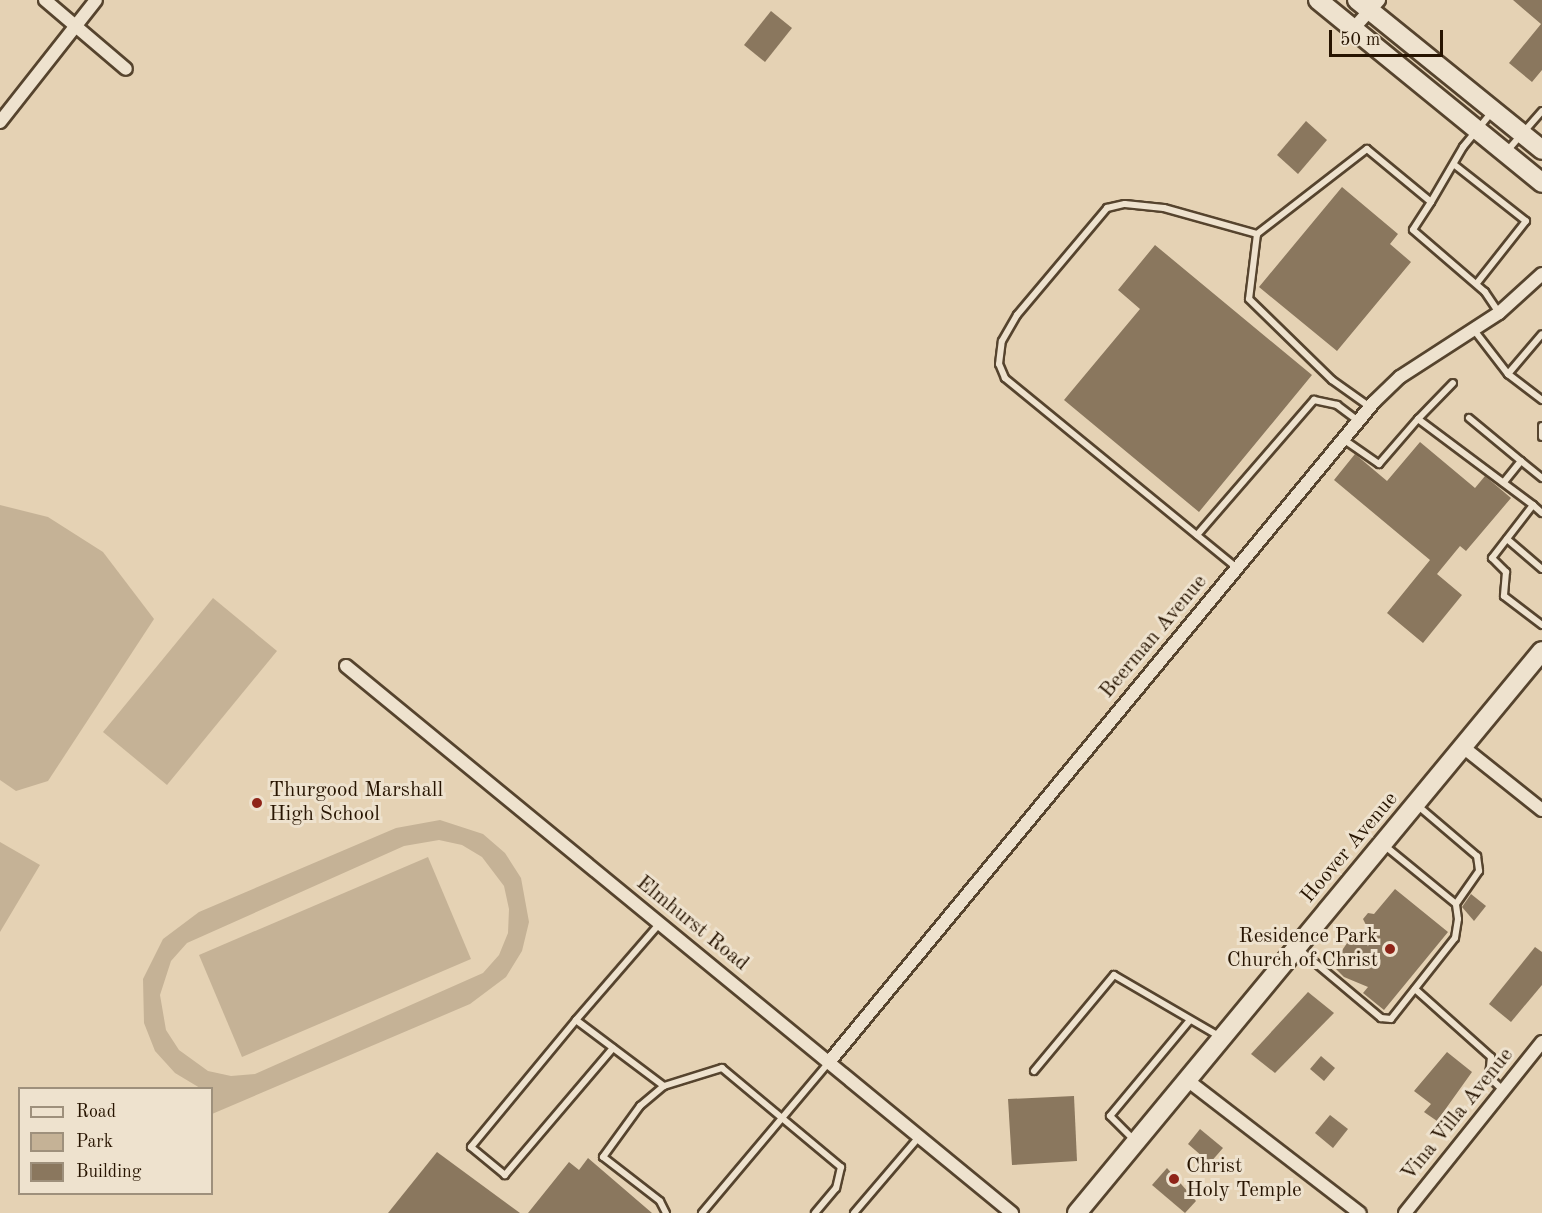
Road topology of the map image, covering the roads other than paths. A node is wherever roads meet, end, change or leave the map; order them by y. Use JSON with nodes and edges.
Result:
{"nodes":[{"id":1,"x":45,"y":0,"type":"edge"},
{"id":2,"x":96,"y":0,"type":"edge"},
{"id":3,"x":1318,"y":0,"type":"edge"},
{"id":4,"x":1368,"y":4,"type":"edge"},
{"id":5,"x":75,"y":26,"type":"junction"},
{"id":6,"x":1353,"y":29,"type":"junction"},
{"id":7,"x":126,"y":69,"type":"dead end"},
{"id":8,"x":1493,"y":111,"type":"junction"},
{"id":9,"x":1542,"y":111,"type":"edge"},
{"id":10,"x":0,"y":122,"type":"edge"},
{"id":11,"x":1477,"y":130,"type":"junction"},
{"id":12,"x":1522,"y":134,"type":"junction"},
{"id":13,"x":1542,"y":150,"type":"edge"},
{"id":14,"x":1506,"y":153,"type":"junction"},
{"id":15,"x":1456,"y":166,"type":"junction"},
{"id":16,"x":1542,"y":183,"type":"edge"},
{"id":17,"x":1431,"y":202,"type":"junction"},
{"id":18,"x":1257,"y":234,"type":"junction"},
{"id":19,"x":1542,"y":274,"type":"edge"},
{"id":20,"x":1477,"y":283,"type":"junction"},
{"id":21,"x":1499,"y":313,"type":"junction"},
{"id":22,"x":1474,"y":330,"type":"junction"},
{"id":23,"x":1542,"y":334,"type":"edge"},
{"id":24,"x":1508,"y":374,"type":"junction"},
{"id":25,"x":1453,"y":383,"type":"dead end"},
{"id":26,"x":1542,"y":400,"type":"edge"},
{"id":27,"x":1370,"y":407,"type":"junction"},
{"id":28,"x":1469,"y":418,"type":"dead end"},
{"id":29,"x":1418,"y":419,"type":"junction"},
{"id":30,"x":1358,"y":421,"type":"junction"},
{"id":31,"x":1542,"y":426,"type":"edge"},
{"id":32,"x":1542,"y":437,"type":"edge"},
{"id":33,"x":1343,"y":439,"type":"junction"},
{"id":34,"x":1521,"y":461,"type":"junction"},
{"id":35,"x":1542,"y":478,"type":"edge"},
{"id":36,"x":1503,"y":483,"type":"junction"},
{"id":37,"x":1533,"y":506,"type":"junction"},
{"id":38,"x":1542,"y":513,"type":"edge"},
{"id":39,"x":1197,"y":535,"type":"junction"},
{"id":40,"x":1507,"y":540,"type":"junction"},
{"id":41,"x":1237,"y":568,"type":"junction"},
{"id":42,"x":1542,"y":569,"type":"edge"},
{"id":43,"x":1542,"y":625,"type":"edge"},
{"id":44,"x":1542,"y":651,"type":"edge"},
{"id":45,"x":346,"y":666,"type":"dead end"},
{"id":46,"x":1463,"y":747,"type":"junction"},
{"id":47,"x":1416,"y":804,"type":"junction"},
{"id":48,"x":1542,"y":810,"type":"edge"},
{"id":49,"x":1383,"y":844,"type":"junction"},
{"id":50,"x":1456,"y":904,"type":"junction"},
{"id":51,"x":660,"y":923,"type":"junction"},
{"id":52,"x":1297,"y":947,"type":"junction"},
{"id":53,"x":1415,"y":989,"type":"junction"},
{"id":54,"x":576,"y":1020,"type":"junction"},
{"id":55,"x":1190,"y":1020,"type":"junction"},
{"id":56,"x":1222,"y":1037,"type":"junction"},
{"id":57,"x":1542,"y":1042,"type":"edge"},
{"id":58,"x":613,"y":1048,"type":"junction"},
{"id":59,"x":830,"y":1062,"type":"junction"},
{"id":60,"x":1034,"y":1071,"type":"dead end"},
{"id":61,"x":1187,"y":1080,"type":"junction"},
{"id":62,"x":664,"y":1086,"type":"junction"},
{"id":63,"x":1503,"y":1090,"type":"junction"},
{"id":64,"x":781,"y":1117,"type":"junction"},
{"id":65,"x":919,"y":1136,"type":"junction"},
{"id":66,"x":1136,"y":1142,"type":"junction"},
{"id":67,"x":666,"y":1213,"type":"edge"},
{"id":68,"x":702,"y":1213,"type":"edge"},
{"id":69,"x":815,"y":1213,"type":"edge"},
{"id":70,"x":855,"y":1213,"type":"edge"},
{"id":71,"x":1012,"y":1213,"type":"edge"},
{"id":72,"x":1077,"y":1213,"type":"edge"},
{"id":73,"x":1359,"y":1213,"type":"edge"},
{"id":74,"x":1405,"y":1213,"type":"edge"}],
"edges":[{"from":1,"to":5,"type":"street"},
{"from":2,"to":5,"type":"street"},
{"from":3,"to":6,"type":"street"},
{"from":4,"to":6,"type":"street"},
{"from":4,"to":8,"type":"street"},
{"from":5,"to":7,"type":"street"},
{"from":5,"to":10,"type":"street"},
{"from":6,"to":11,"type":"street"},
{"from":8,"to":11,"type":"lane"},
{"from":8,"to":12,"type":"street"},
{"from":9,"to":12,"type":"lane"},
{"from":11,"to":14,"type":"street"},
{"from":11,"to":15,"type":"lane"},
{"from":12,"to":13,"type":"street"},
{"from":12,"to":14,"type":"lane"},
{"from":14,"to":16,"type":"street"},
{"from":15,"to":17,"type":"lane"},
{"from":15,"to":20,"type":"lane"},
{"from":17,"to":18,"type":"lane"},
{"from":17,"to":20,"type":"lane"},
{"from":18,"to":27,"type":"lane"},
{"from":18,"to":39,"type":"lane"},
{"from":19,"to":21,"type":"street","name":"Beerman Avenue"},
{"from":20,"to":21,"type":"lane"},
{"from":21,"to":22,"type":"street","name":"Beerman Avenue"},
{"from":22,"to":24,"type":"lane"},
{"from":22,"to":27,"type":"street","name":"Beerman Avenue"},
{"from":23,"to":24,"type":"lane"},
{"from":24,"to":26,"type":"lane"},
{"from":25,"to":29,"type":"lane"},
{"from":27,"to":30,"type":"street","name":"Beerman Avenue"},
{"from":28,"to":34,"type":"lane"},
{"from":29,"to":33,"type":"lane"},
{"from":29,"to":36,"type":"lane"},
{"from":30,"to":33,"type":"street","name":"Beerman Avenue"},
{"from":30,"to":39,"type":"lane"},
{"from":31,"to":32,"type":"lane"},
{"from":33,"to":41,"type":"street","name":"Beerman Avenue"},
{"from":34,"to":35,"type":"lane"},
{"from":34,"to":36,"type":"lane"},
{"from":36,"to":37,"type":"lane"},
{"from":37,"to":38,"type":"lane"},
{"from":37,"to":40,"type":"lane"},
{"from":39,"to":41,"type":"lane"},
{"from":40,"to":42,"type":"lane"},
{"from":40,"to":43,"type":"lane"},
{"from":41,"to":59,"type":"street","name":"Beerman Avenue"},
{"from":44,"to":46,"type":"street","name":"Hoover Avenue"},
{"from":45,"to":51,"type":"street","name":"Elmhurst Road"},
{"from":46,"to":47,"type":"street","name":"Hoover Avenue"},
{"from":46,"to":48,"type":"street"},
{"from":47,"to":49,"type":"street","name":"Hoover Avenue"},
{"from":47,"to":50,"type":"lane"},
{"from":49,"to":50,"type":"lane"},
{"from":49,"to":52,"type":"street","name":"Hoover Avenue"},
{"from":50,"to":53,"type":"lane"},
{"from":51,"to":54,"type":"lane"},
{"from":51,"to":59,"type":"street","name":"Elmhurst Road"},
{"from":52,"to":53,"type":"lane"},
{"from":52,"to":56,"type":"street","name":"Hoover Avenue"},
{"from":53,"to":63,"type":"lane"},
{"from":54,"to":58,"type":"lane"},
{"from":54,"to":58,"type":"lane"},
{"from":55,"to":56,"type":"lane"},
{"from":55,"to":60,"type":"lane"},
{"from":55,"to":66,"type":"lane"},
{"from":56,"to":61,"type":"street","name":"Hoover Avenue"},
{"from":57,"to":63,"type":"street","name":"Vina Villa Avenue"},
{"from":58,"to":62,"type":"lane"},
{"from":59,"to":64,"type":"lane"},
{"from":59,"to":65,"type":"street","name":"Elmhurst Road"},
{"from":61,"to":66,"type":"street","name":"Hoover Avenue"},
{"from":61,"to":73,"type":"street"},
{"from":62,"to":64,"type":"lane"},
{"from":62,"to":67,"type":"lane"},
{"from":63,"to":74,"type":"street","name":"Vina Villa Avenue"},
{"from":64,"to":68,"type":"lane"},
{"from":64,"to":69,"type":"lane"},
{"from":65,"to":70,"type":"lane"},
{"from":65,"to":71,"type":"street","name":"Elmhurst Road"},
{"from":66,"to":72,"type":"street","name":"Hoover Avenue"}]}
